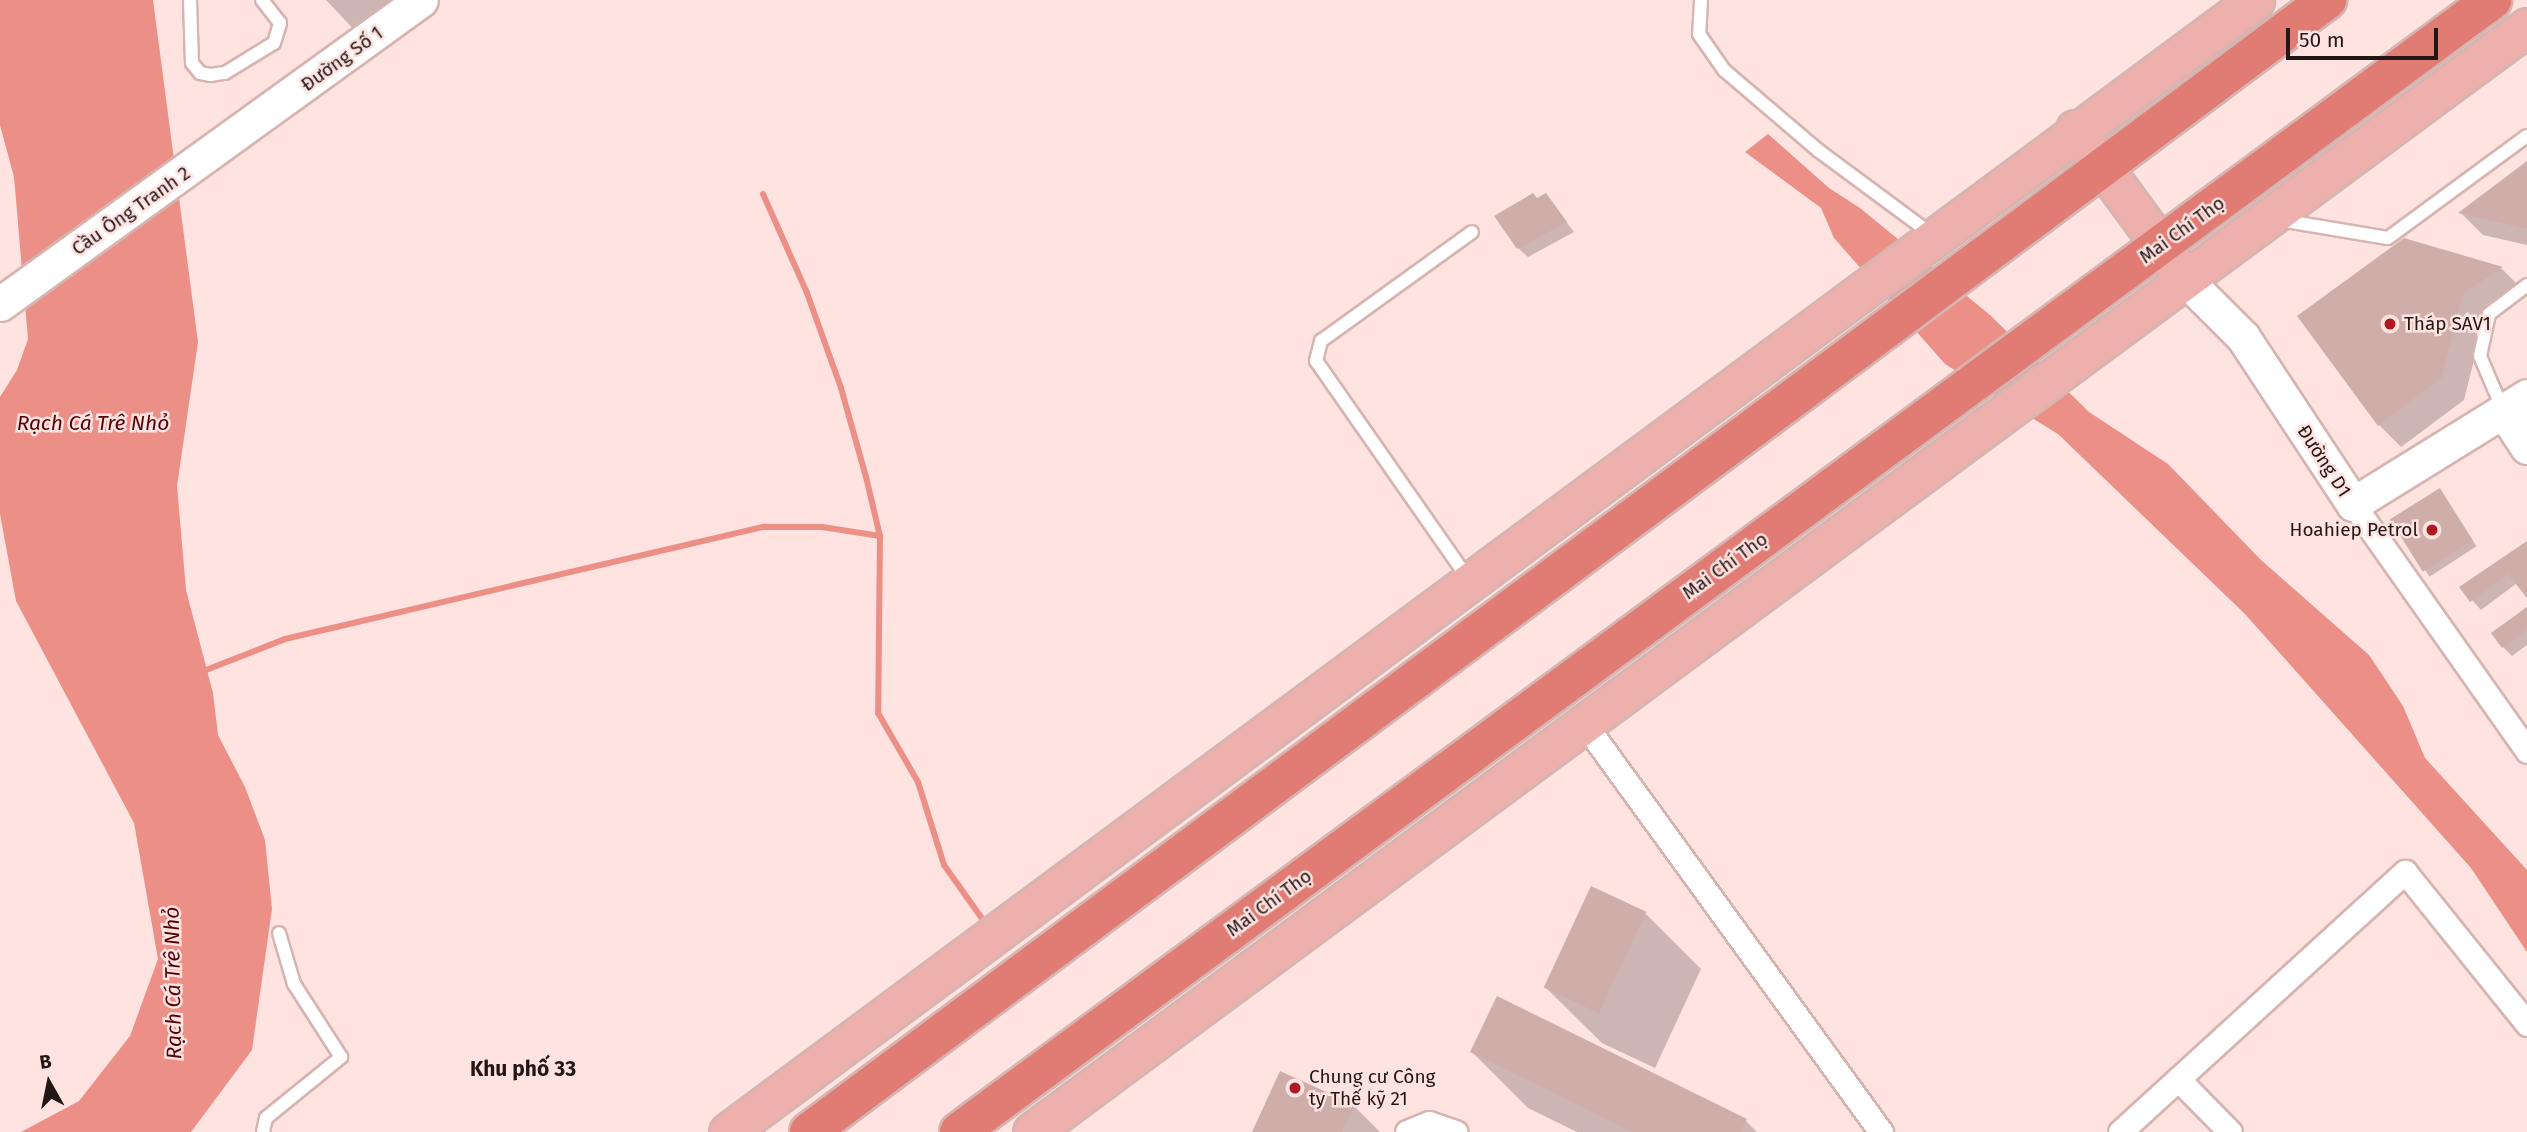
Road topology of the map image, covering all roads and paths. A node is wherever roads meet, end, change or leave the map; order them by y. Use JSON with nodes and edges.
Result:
{"nodes":[{"id":1,"x":190,"y":0,"type":"edge"},
{"id":2,"x":262,"y":0,"type":"edge"},
{"id":3,"x":421,"y":0,"type":"edge"},
{"id":4,"x":1701,"y":0,"type":"edge"},
{"id":5,"x":2327,"y":0,"type":"edge"},
{"id":6,"x":2491,"y":0,"type":"edge"},
{"id":7,"x":2237,"y":5,"type":"edge"},
{"id":8,"x":2527,"y":27,"type":"edge"},
{"id":9,"x":263,"y":117,"type":"joint"},
{"id":10,"x":2075,"y":129,"type":"junction"},
{"id":11,"x":2527,"y":136,"type":"edge"},
{"id":12,"x":2103,"y":166,"type":"junction"},
{"id":13,"x":2269,"y":219,"type":"junction"},
{"id":14,"x":1472,"y":232,"type":"dead end"},
{"id":15,"x":1932,"y":235,"type":"junction"},
{"id":16,"x":2160,"y":245,"type":"junction"},
{"id":17,"x":2186,"y":280,"type":"junction"},
{"id":18,"x":2527,"y":285,"type":"edge"},
{"id":19,"x":0,"y":304,"type":"edge"},
{"id":20,"x":2515,"y":404,"type":"edge"},
{"id":21,"x":2527,"y":447,"type":"edge"},
{"id":22,"x":2353,"y":505,"type":"junction"},
{"id":23,"x":1469,"y":580,"type":"junction"},
{"id":24,"x":1586,"y":726,"type":"junction"},
{"id":25,"x":2527,"y":751,"type":"edge"},
{"id":26,"x":279,"y":933,"type":"dead end"},
{"id":27,"x":2527,"y":1024,"type":"edge"},
{"id":28,"x":2178,"y":1080,"type":"junction"},
{"id":29,"x":263,"y":1132,"type":"edge"},
{"id":30,"x":728,"y":1132,"type":"edge"},
{"id":31,"x":809,"y":1132,"type":"edge"},
{"id":32,"x":958,"y":1132,"type":"edge"},
{"id":33,"x":1032,"y":1132,"type":"edge"},
{"id":34,"x":1407,"y":1132,"type":"edge"},
{"id":35,"x":1455,"y":1132,"type":"edge"},
{"id":36,"x":1881,"y":1132,"type":"edge"},
{"id":37,"x":2120,"y":1132,"type":"edge"},
{"id":38,"x":2230,"y":1132,"type":"edge"}],
"edges":[{"from":1,"to":2,"type":"lane"},
{"from":3,"to":9,"type":"street","name":"Đường Số 1"},
{"from":4,"to":15,"type":"lane"},
{"from":5,"to":12,"type":"highway"},
{"from":6,"to":16,"type":"highway","name":"Mai Chí Thọ"},
{"from":7,"to":10,"type":"main road"},
{"from":8,"to":13,"type":"main road"},
{"from":9,"to":19,"type":"street","name":"Cầu Ông Tranh 2"},
{"from":10,"to":12,"type":"main road"},
{"from":10,"to":15,"type":"main road"},
{"from":11,"to":13,"type":"lane"},
{"from":12,"to":16,"type":"main road"},
{"from":12,"to":31,"type":"highway"},
{"from":13,"to":17,"type":"main road"},
{"from":14,"to":23,"type":"lane"},
{"from":15,"to":23,"type":"main road"},
{"from":16,"to":17,"type":"main road"},
{"from":16,"to":32,"type":"highway","name":"Mai Chí Thọ"},
{"from":17,"to":22,"type":"street","name":"Đường D1"},
{"from":17,"to":24,"type":"main road"},
{"from":18,"to":20,"type":"lane"},
{"from":20,"to":21,"type":"street"},
{"from":20,"to":22,"type":"street"},
{"from":22,"to":25,"type":"street","name":"Đường D1"},
{"from":23,"to":30,"type":"main road"},
{"from":24,"to":33,"type":"main road"},
{"from":24,"to":36,"type":"street"},
{"from":26,"to":29,"type":"lane"},
{"from":27,"to":28,"type":"street"},
{"from":28,"to":37,"type":"street"},
{"from":28,"to":38,"type":"street"},
{"from":34,"to":35,"type":"street"}]}
